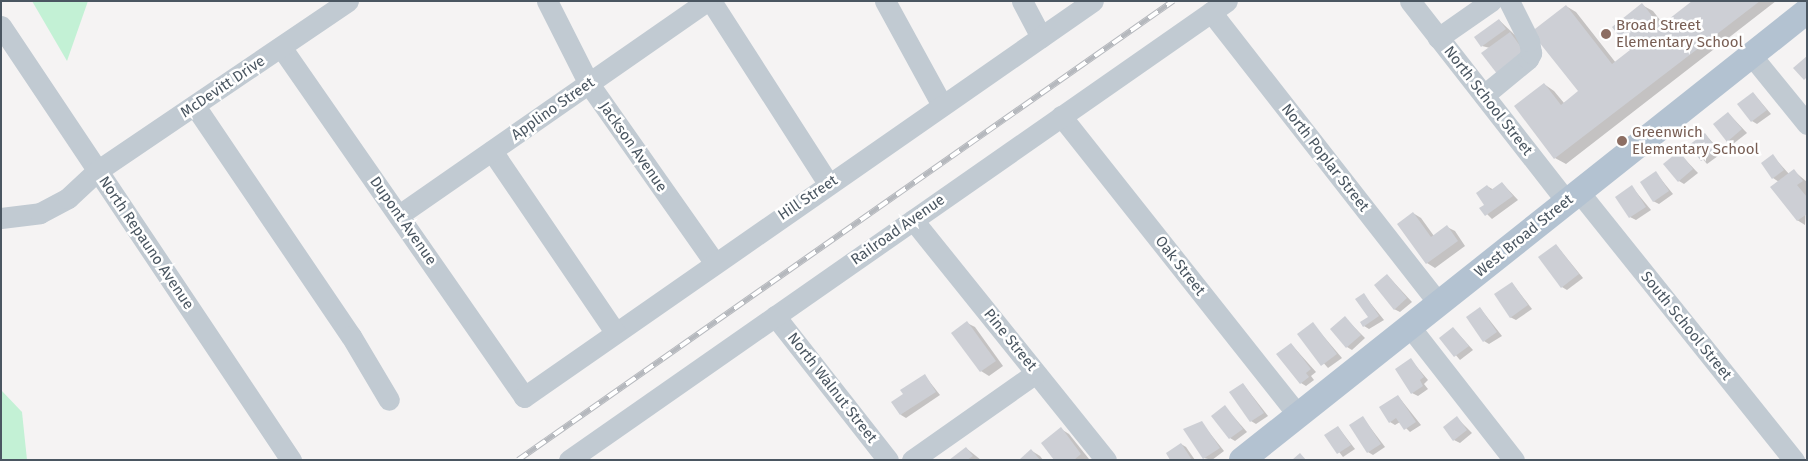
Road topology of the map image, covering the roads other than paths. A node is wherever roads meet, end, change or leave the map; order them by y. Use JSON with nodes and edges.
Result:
{"nodes":[{"id":1,"x":348,"y":1,"type":"edge"},
{"id":2,"x":547,"y":1,"type":"edge"},
{"id":3,"x":706,"y":1,"type":"edge"},
{"id":4,"x":711,"y":1,"type":"edge"},
{"id":5,"x":886,"y":1,"type":"edge"},
{"id":6,"x":1022,"y":1,"type":"edge"},
{"id":7,"x":1093,"y":1,"type":"edge"},
{"id":8,"x":1410,"y":1,"type":"edge"},
{"id":9,"x":1490,"y":1,"type":"edge"},
{"id":10,"x":1509,"y":1,"type":"edge"},
{"id":11,"x":1219,"y":7,"type":"edge"},
{"id":12,"x":1807,"y":11,"type":"edge"},
{"id":13,"x":1,"y":26,"type":"edge"},
{"id":14,"x":1041,"y":37,"type":"junction"},
{"id":15,"x":1438,"y":38,"type":"junction"},
{"id":16,"x":281,"y":47,"type":"junction"},
{"id":17,"x":1751,"y":55,"type":"junction"},
{"id":18,"x":589,"y":84,"type":"junction"},
{"id":19,"x":1484,"y":95,"type":"junction"},
{"id":20,"x":195,"y":106,"type":"junction"},
{"id":21,"x":942,"y":106,"type":"junction"},
{"id":22,"x":1061,"y":116,"type":"junction"},
{"id":23,"x":1807,"y":124,"type":"edge"},
{"id":24,"x":492,"y":151,"type":"junction"},
{"id":25,"x":97,"y":171,"type":"junction"},
{"id":26,"x":828,"y":184,"type":"junction"},
{"id":27,"x":1573,"y":197,"type":"junction"},
{"id":28,"x":399,"y":215,"type":"junction"},
{"id":29,"x":1,"y":218,"type":"edge"},
{"id":30,"x":913,"y":220,"type":"junction"},
{"id":31,"x":714,"y":262,"type":"junction"},
{"id":32,"x":1439,"y":304,"type":"junction"},
{"id":33,"x":775,"y":316,"type":"junction"},
{"id":34,"x":1410,"y":327,"type":"junction"},
{"id":35,"x":615,"y":332,"type":"junction"},
{"id":36,"x":1036,"y":373,"type":"junction"},
{"id":37,"x":524,"y":396,"type":"joint"},
{"id":38,"x":390,"y":400,"type":"dead end"},
{"id":39,"x":1298,"y":415,"type":"junction"},
{"id":40,"x":291,"y":460,"type":"edge"},
{"id":41,"x":570,"y":460,"type":"edge"},
{"id":42,"x":888,"y":460,"type":"edge"},
{"id":43,"x":912,"y":460,"type":"edge"},
{"id":44,"x":1106,"y":460,"type":"edge"},
{"id":45,"x":1242,"y":460,"type":"edge"},
{"id":46,"x":1514,"y":460,"type":"edge"},
{"id":47,"x":1794,"y":460,"type":"edge"}],
"edges":[{"from":1,"to":16,"type":"street","name":"McDevitt Drive"},
{"from":2,"to":18,"type":"street","name":"Jackson Avenue"},
{"from":3,"to":18,"type":"street","name":"Applino Street"},
{"from":4,"to":26,"type":"street"},
{"from":5,"to":21,"type":"street"},
{"from":6,"to":14,"type":"street"},
{"from":7,"to":14,"type":"street","name":"Hill Street"},
{"from":8,"to":15,"type":"street","name":"North School Street"},
{"from":9,"to":15,"type":"street"},
{"from":10,"to":19,"type":"street"},
{"from":11,"to":22,"type":"street","name":"Railroad Avenue"},
{"from":11,"to":32,"type":"street","name":"North Poplar Street"},
{"from":12,"to":17,"type":"main road","name":"West Broad Street"},
{"from":13,"to":25,"type":"street","name":"North Repauno Avenue"},
{"from":14,"to":21,"type":"street","name":"Hill Street"},
{"from":15,"to":19,"type":"street","name":"North School Street"},
{"from":16,"to":20,"type":"street","name":"McDevitt Drive"},
{"from":16,"to":28,"type":"street","name":"Dupont Avenue"},
{"from":17,"to":23,"type":"street"},
{"from":17,"to":27,"type":"main road","name":"West Broad Street"},
{"from":18,"to":24,"type":"street","name":"Applino Street"},
{"from":18,"to":31,"type":"street","name":"Jackson Avenue"},
{"from":19,"to":27,"type":"street","name":"North School Street"},
{"from":20,"to":25,"type":"street","name":"McDevitt Drive"},
{"from":20,"to":38,"type":"street"},
{"from":21,"to":26,"type":"street","name":"Hill Street"},
{"from":22,"to":30,"type":"street","name":"Railroad Avenue"},
{"from":22,"to":39,"type":"street","name":"Oak Street"},
{"from":24,"to":28,"type":"street","name":"Applino Street"},
{"from":24,"to":35,"type":"street"},
{"from":25,"to":29,"type":"street","name":"McDevitt Drive"},
{"from":25,"to":40,"type":"street","name":"North Repauno Avenue"},
{"from":26,"to":31,"type":"street","name":"Hill Street"},
{"from":27,"to":32,"type":"main road","name":"West Broad Street"},
{"from":27,"to":47,"type":"street","name":"South School Street"},
{"from":28,"to":37,"type":"street","name":"Dupont Avenue"},
{"from":30,"to":33,"type":"street","name":"Railroad Avenue"},
{"from":30,"to":36,"type":"street","name":"Pine Street"},
{"from":31,"to":35,"type":"street","name":"Hill Street"},
{"from":32,"to":34,"type":"main road","name":"West Broad Street"},
{"from":33,"to":41,"type":"street","name":"Railroad Avenue"},
{"from":33,"to":42,"type":"street","name":"North Walnut Street"},
{"from":34,"to":39,"type":"main road","name":"West Broad Street"},
{"from":34,"to":46,"type":"street"},
{"from":35,"to":37,"type":"street","name":"Hill Street"},
{"from":36,"to":43,"type":"street"},
{"from":36,"to":44,"type":"street","name":"Pine Street"},
{"from":39,"to":45,"type":"main road","name":"West Broad Street"}]}
